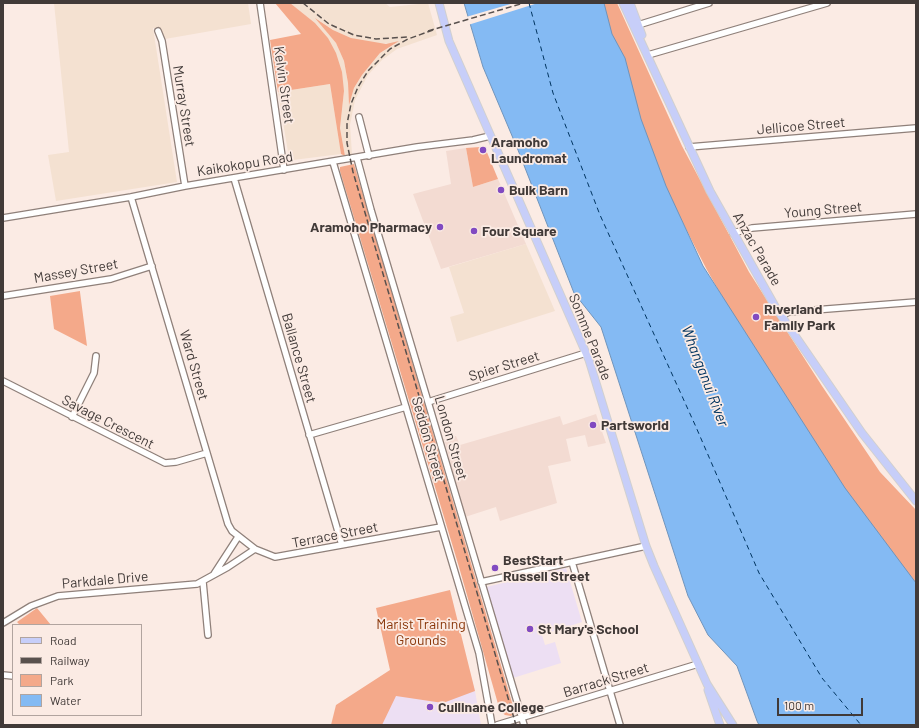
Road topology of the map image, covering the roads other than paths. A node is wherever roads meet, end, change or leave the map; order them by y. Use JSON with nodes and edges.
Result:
{"nodes":[{"id":1,"x":260,"y":3,"type":"edge"},
{"id":2,"x":439,"y":3,"type":"edge"},
{"id":3,"x":623,"y":3,"type":"edge"},
{"id":4,"x":630,"y":3,"type":"edge"},
{"id":5,"x":709,"y":3,"type":"edge"},
{"id":6,"x":827,"y":3,"type":"edge"},
{"id":7,"x":638,"y":24,"type":"junction"},
{"id":8,"x":158,"y":31,"type":"dead end"},
{"id":9,"x":647,"y":53,"type":"junction"},
{"id":10,"x":359,"y":117,"type":"dead end"},
{"id":11,"x":916,"y":128,"type":"edge"},
{"id":12,"x":490,"y":136,"type":"junction"},
{"id":13,"x":689,"y":147,"type":"junction"},
{"id":14,"x":369,"y":156,"type":"junction"},
{"id":15,"x":357,"y":158,"type":"junction"},
{"id":16,"x":333,"y":162,"type":"junction"},
{"id":17,"x":284,"y":170,"type":"junction"},
{"id":18,"x":234,"y":178,"type":"junction"},
{"id":19,"x":185,"y":186,"type":"junction"},
{"id":20,"x":131,"y":198,"type":"junction"},
{"id":21,"x":916,"y":214,"type":"edge"},
{"id":22,"x":3,"y":218,"type":"edge"},
{"id":23,"x":733,"y":233,"type":"junction"},
{"id":24,"x":152,"y":266,"type":"junction"},
{"id":25,"x":3,"y":296,"type":"edge"},
{"id":26,"x":916,"y":302,"type":"edge"},
{"id":27,"x":781,"y":316,"type":"junction"},
{"id":28,"x":586,"y":353,"type":"junction"},
{"id":29,"x":96,"y":356,"type":"dead end"},
{"id":30,"x":3,"y":381,"type":"edge"},
{"id":31,"x":428,"y":402,"type":"junction"},
{"id":32,"x":406,"y":407,"type":"junction"},
{"id":33,"x":72,"y":417,"type":"junction"},
{"id":34,"x":310,"y":435,"type":"junction"},
{"id":35,"x":207,"y":453,"type":"junction"},
{"id":36,"x":916,"y":501,"type":"edge"},
{"id":37,"x":441,"y":527,"type":"junction"},
{"id":38,"x":238,"y":537,"type":"junction"},
{"id":39,"x":342,"y":545,"type":"junction"},
{"id":40,"x":646,"y":546,"type":"junction"},
{"id":41,"x":255,"y":549,"type":"junction"},
{"id":42,"x":572,"y":562,"type":"junction"},
{"id":43,"x":212,"y":576,"type":"junction"},
{"id":44,"x":203,"y":582,"type":"junction"},
{"id":45,"x":481,"y":582,"type":"junction"},
{"id":46,"x":3,"y":623,"type":"edge"},
{"id":47,"x":208,"y":635,"type":"dead end"},
{"id":48,"x":698,"y":664,"type":"junction"},
{"id":49,"x":706,"y":684,"type":"junction"},
{"id":50,"x":610,"y":691,"type":"junction"},
{"id":51,"x":722,"y":710,"type":"junction"},
{"id":52,"x":522,"y":718,"type":"junction"},
{"id":53,"x":719,"y":724,"type":"edge"},
{"id":54,"x":492,"y":725,"type":"edge"},
{"id":55,"x":497,"y":725,"type":"edge"},
{"id":56,"x":524,"y":725,"type":"edge"},
{"id":57,"x":620,"y":725,"type":"edge"},
{"id":58,"x":727,"y":725,"type":"edge"},
{"id":59,"x":733,"y":725,"type":"edge"}],
"edges":[{"from":1,"to":17,"type":"street","name":"Kelvin Street"},
{"from":2,"to":12,"type":"main road","name":"Somme Parade"},
{"from":3,"to":9,"type":"main road","name":"Anzac Parade"},
{"from":4,"to":7,"type":"main road","name":"Anzac Parade"},
{"from":5,"to":7,"type":"street"},
{"from":6,"to":9,"type":"street"},
{"from":7,"to":9,"type":"main road","name":"Anzac Parade"},
{"from":8,"to":19,"type":"street","name":"Murray Street"},
{"from":9,"to":13,"type":"main road","name":"Anzac Parade"},
{"from":10,"to":14,"type":"street"},
{"from":11,"to":13,"type":"street","name":"Jellicoe Street"},
{"from":12,"to":14,"type":"street","name":"Kaikokopu Road"},
{"from":12,"to":28,"type":"main road","name":"Somme Parade"},
{"from":13,"to":23,"type":"main road","name":"Anzac Parade"},
{"from":14,"to":15,"type":"street","name":"Kaikokopu Road"},
{"from":15,"to":16,"type":"street","name":"Kaikokopu Road"},
{"from":15,"to":31,"type":"street","name":"London Street"},
{"from":16,"to":17,"type":"street","name":"Kaikokopu Road"},
{"from":16,"to":32,"type":"street","name":"Seddon Street"},
{"from":17,"to":18,"type":"street","name":"Kaikokopu Road"},
{"from":18,"to":19,"type":"street","name":"Kaikokopu Road"},
{"from":18,"to":34,"type":"street","name":"Ballance Street"},
{"from":19,"to":20,"type":"street","name":"Kaikokopu Road"},
{"from":20,"to":22,"type":"street","name":"Kaikokopu Road"},
{"from":20,"to":24,"type":"street","name":"Ward Street"},
{"from":21,"to":23,"type":"street","name":"Young Street"},
{"from":23,"to":27,"type":"main road","name":"Anzac Parade"},
{"from":24,"to":25,"type":"street","name":"Massey Street"},
{"from":24,"to":35,"type":"street","name":"Ward Street"},
{"from":26,"to":27,"type":"street"},
{"from":27,"to":36,"type":"main road","name":"Anzac Parade"},
{"from":28,"to":31,"type":"street","name":"Spier Street"},
{"from":28,"to":40,"type":"main road","name":"Somme Parade"},
{"from":29,"to":33,"type":"street"},
{"from":30,"to":33,"type":"street","name":"Savage Crescent"},
{"from":31,"to":45,"type":"street","name":"London Street"},
{"from":32,"to":34,"type":"street"},
{"from":32,"to":37,"type":"street","name":"Seddon Street"},
{"from":33,"to":35,"type":"street","name":"Savage Crescent"},
{"from":34,"to":39,"type":"street","name":"Ballance Street"},
{"from":35,"to":38,"type":"street","name":"Ward Street"},
{"from":37,"to":39,"type":"street","name":"Terrace Street"},
{"from":37,"to":54,"type":"street","name":"Seddon Street"},
{"from":38,"to":41,"type":"street","name":"Terrace Street"},
{"from":38,"to":43,"type":"street","name":"Parkdale Drive"},
{"from":39,"to":41,"type":"street","name":"Terrace Street"},
{"from":40,"to":42,"type":"street"},
{"from":40,"to":48,"type":"main road","name":"Somme Parade"},
{"from":41,"to":43,"type":"street","name":"Parkdale Drive"},
{"from":42,"to":45,"type":"street"},
{"from":42,"to":50,"type":"street"},
{"from":43,"to":44,"type":"street","name":"Parkdale Drive"},
{"from":44,"to":46,"type":"street","name":"Parkdale Drive"},
{"from":44,"to":47,"type":"street"},
{"from":45,"to":52,"type":"street","name":"London Street"},
{"from":48,"to":49,"type":"main road","name":"Somme Parade"},
{"from":48,"to":50,"type":"street","name":"Barrack Street"},
{"from":49,"to":51,"type":"main road","name":"Somme Parade"},
{"from":49,"to":53,"type":"main road","name":"Somme Parade"},
{"from":50,"to":52,"type":"street","name":"Barrack Street"},
{"from":50,"to":57,"type":"street"},
{"from":51,"to":58,"type":"main road"},
{"from":51,"to":59,"type":"main road","name":"Somme Parade"},
{"from":52,"to":55,"type":"street","name":"Barrack Street"},
{"from":52,"to":56,"type":"street","name":"London Street"}]}
